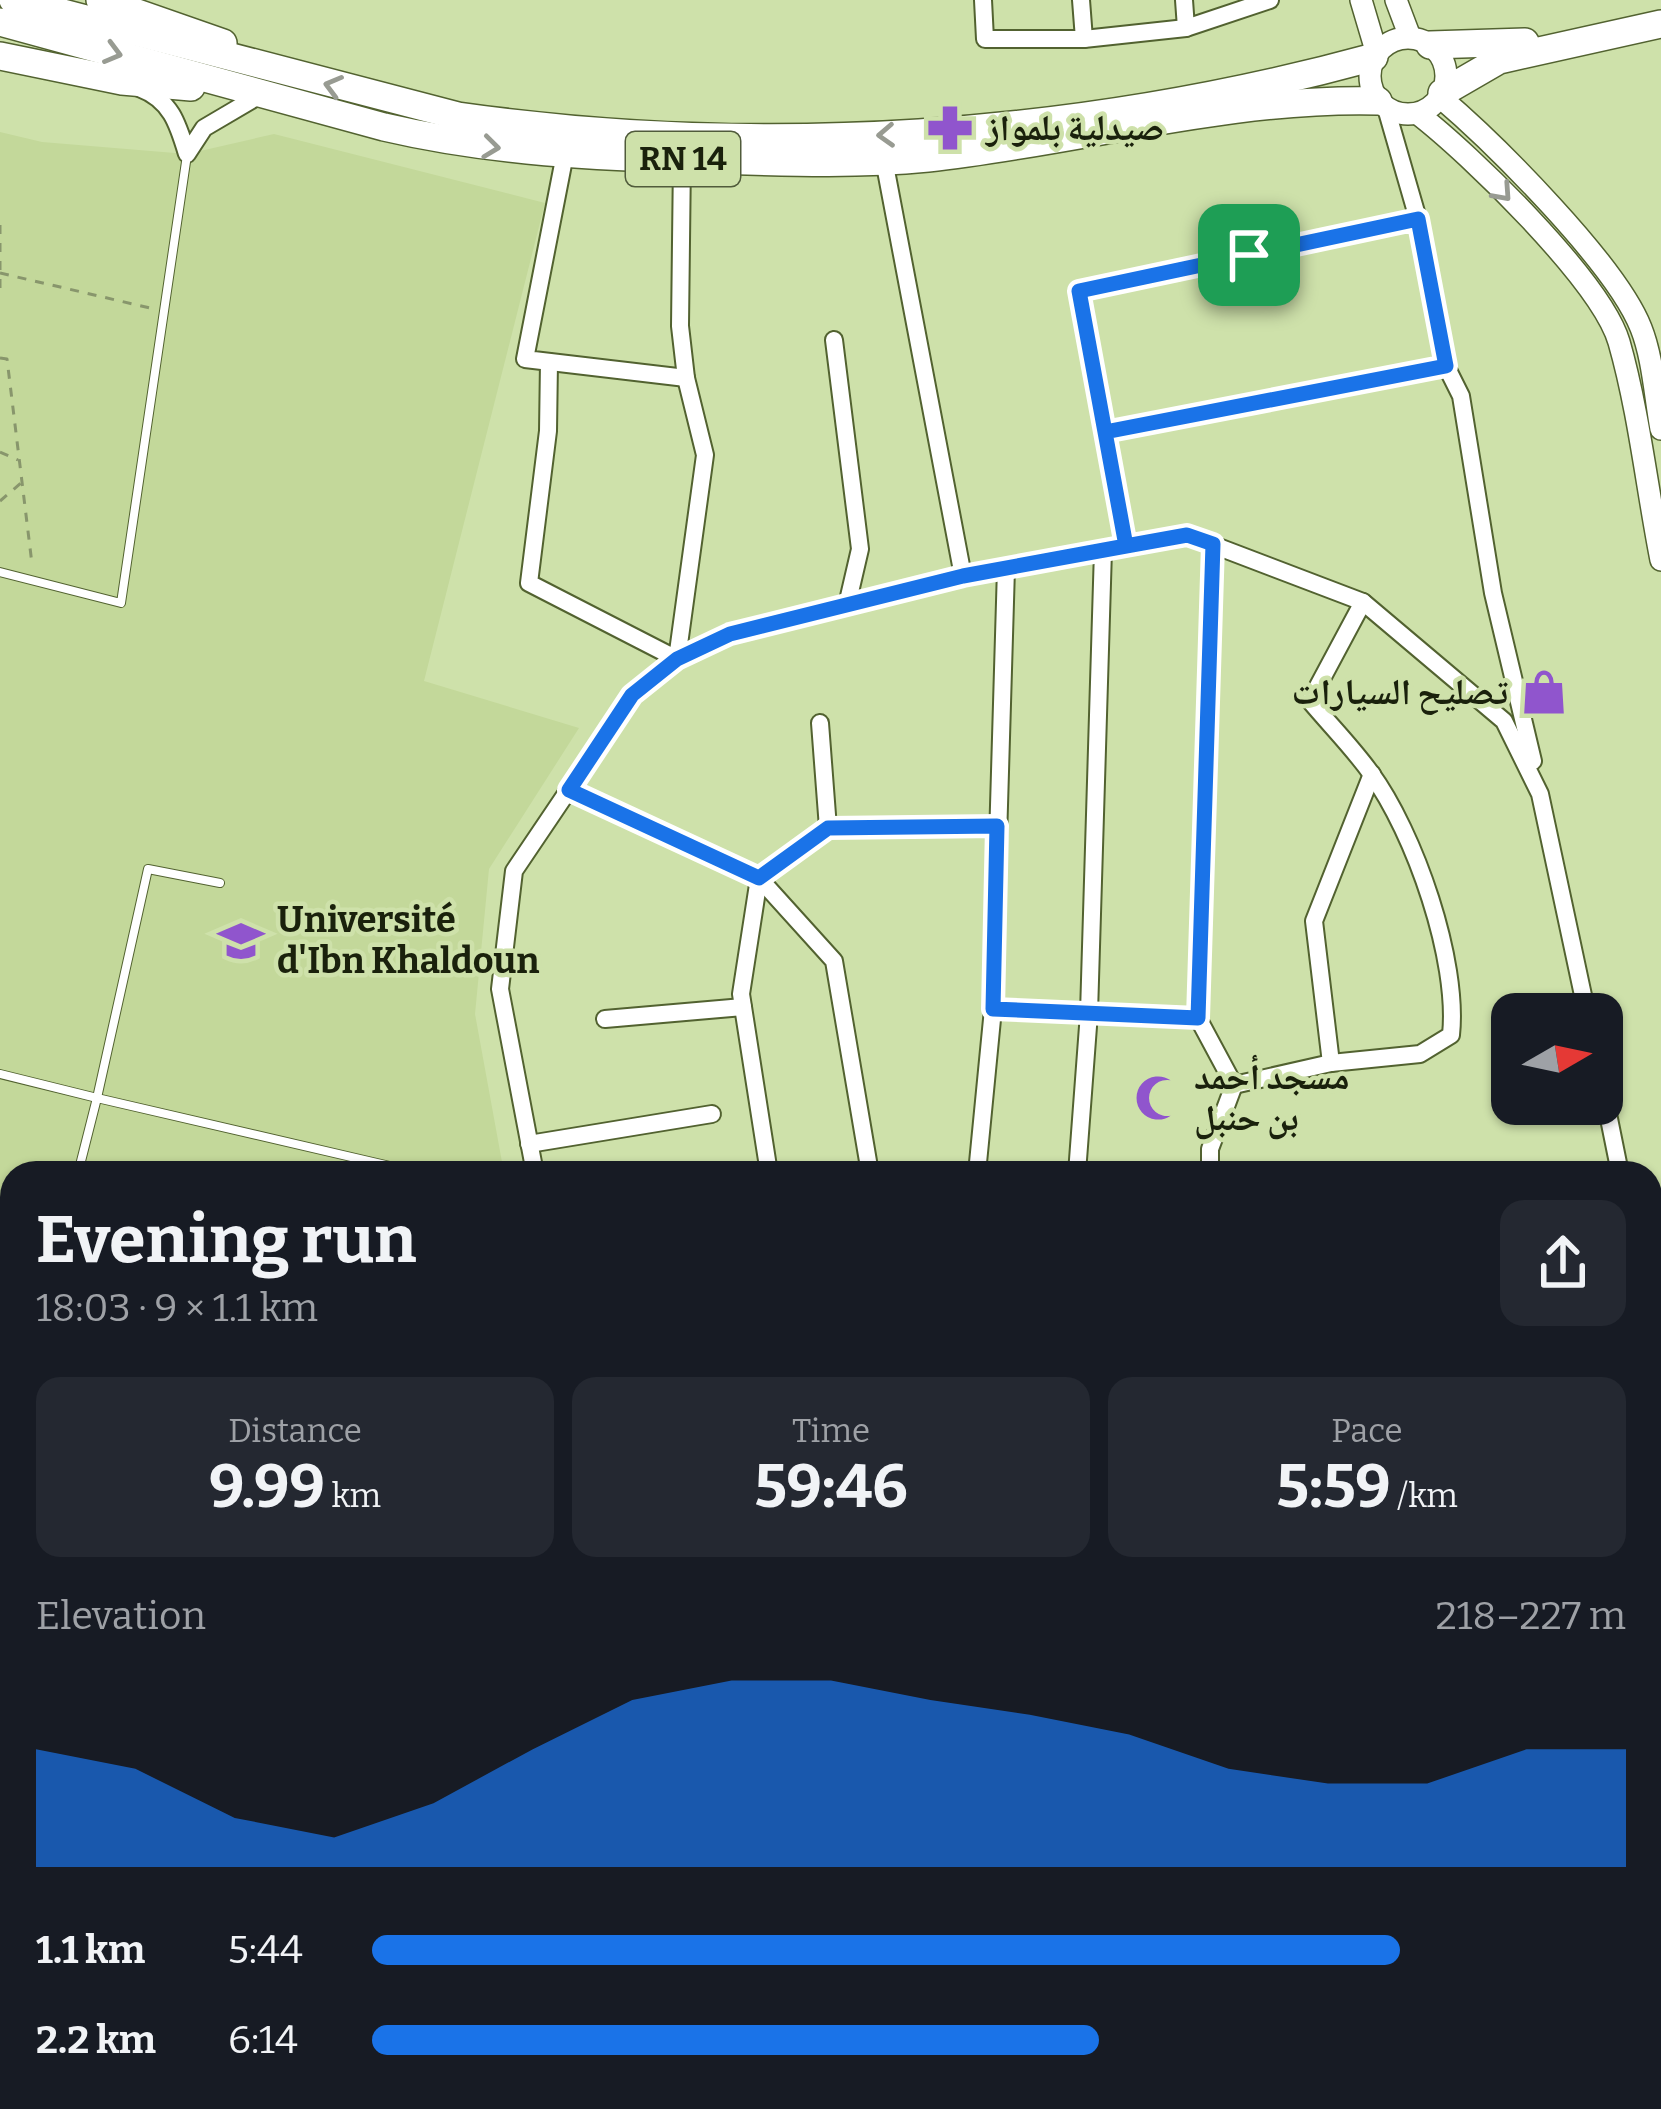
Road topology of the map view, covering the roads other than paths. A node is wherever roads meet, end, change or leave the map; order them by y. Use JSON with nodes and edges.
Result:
{"nodes":[{"id":1,"x":13,"y":0,"type":"edge"},
{"id":2,"x":100,"y":0,"type":"edge"},
{"id":3,"x":983,"y":0,"type":"edge"},
{"id":4,"x":1082,"y":0,"type":"edge"},
{"id":5,"x":1184,"y":0,"type":"edge"},
{"id":6,"x":1270,"y":0,"type":"edge"},
{"id":7,"x":1361,"y":0,"type":"edge"},
{"id":8,"x":1396,"y":0,"type":"edge"},
{"id":9,"x":0,"y":22,"type":"edge"},
{"id":10,"x":1661,"y":24,"type":"edge"},
{"id":11,"x":1186,"y":28,"type":"junction"},
{"id":12,"x":1084,"y":39,"type":"junction"},
{"id":13,"x":1577,"y":40,"type":"junction"},
{"id":14,"x":1420,"y":41,"type":"junction"},
{"id":15,"x":1376,"y":56,"type":"junction"},
{"id":16,"x":6,"y":59,"type":"edge"},
{"id":17,"x":122,"y":81,"type":"junction"},
{"id":18,"x":264,"y":82,"type":"junction"},
{"id":19,"x":1441,"y":95,"type":"junction"},
{"id":20,"x":1382,"y":104,"type":"junction"},
{"id":21,"x":1418,"y":113,"type":"junction"},
{"id":22,"x":187,"y":154,"type":"junction"},
{"id":23,"x":565,"y":154,"type":"junction"},
{"id":24,"x":682,"y":159,"type":"junction"},
{"id":25,"x":884,"y":160,"type":"junction"},
{"id":26,"x":1418,"y":219,"type":"junction"},
{"id":27,"x":1613,"y":280,"type":"junction"},
{"id":28,"x":1593,"y":295,"type":"junction"},
{"id":29,"x":834,"y":340,"type":"dead end"},
{"id":30,"x":549,"y":362,"type":"junction"},
{"id":31,"x":1446,"y":366,"type":"junction"},
{"id":32,"x":686,"y":378,"type":"junction"},
{"id":33,"x":1661,"y":429,"type":"edge"},
{"id":34,"x":1105,"y":432,"type":"junction"},
{"id":35,"x":1213,"y":544,"type":"junction"},
{"id":36,"x":1126,"y":546,"type":"junction"},
{"id":37,"x":1103,"y":550,"type":"junction"},
{"id":38,"x":1661,"y":560,"type":"edge"},
{"id":39,"x":1006,"y":568,"type":"junction"},
{"id":40,"x":0,"y":572,"type":"edge"},
{"id":41,"x":963,"y":576,"type":"junction"},
{"id":42,"x":1363,"y":602,"type":"junction"},
{"id":43,"x":847,"y":605,"type":"junction"},
{"id":44,"x":677,"y":659,"type":"junction"},
{"id":45,"x":820,"y":723,"type":"dead end"},
{"id":46,"x":1372,"y":774,"type":"junction"},
{"id":47,"x":569,"y":790,"type":"junction"},
{"id":48,"x":1540,"y":794,"type":"junction"},
{"id":49,"x":997,"y":826,"type":"junction"},
{"id":50,"x":828,"y":828,"type":"junction"},
{"id":51,"x":759,"y":878,"type":"junction"},
{"id":52,"x":220,"y":883,"type":"dead end"},
{"id":53,"x":1583,"y":993,"type":"edge"},
{"id":54,"x":743,"y":1006,"type":"junction"},
{"id":55,"x":993,"y":1009,"type":"junction"},
{"id":56,"x":1089,"y":1013,"type":"junction"},
{"id":57,"x":1198,"y":1018,"type":"junction"},
{"id":58,"x":605,"y":1019,"type":"dead end"},
{"id":59,"x":1331,"y":1063,"type":"junction"},
{"id":60,"x":0,"y":1074,"type":"edge"},
{"id":61,"x":1234,"y":1085,"type":"junction"},
{"id":62,"x":97,"y":1098,"type":"junction"},
{"id":63,"x":712,"y":1114,"type":"dead end"},
{"id":64,"x":1610,"y":1125,"type":"edge"},
{"id":65,"x":529,"y":1144,"type":"junction"},
{"id":66,"x":82,"y":1161,"type":"edge"},
{"id":67,"x":368,"y":1161,"type":"edge"},
{"id":68,"x":533,"y":1161,"type":"edge"},
{"id":69,"x":767,"y":1161,"type":"edge"},
{"id":70,"x":868,"y":1161,"type":"edge"},
{"id":71,"x":978,"y":1161,"type":"edge"},
{"id":72,"x":1077,"y":1161,"type":"edge"},
{"id":73,"x":1210,"y":1161,"type":"edge"},
{"id":74,"x":1618,"y":1161,"type":"edge"}],
"edges":[{"from":1,"to":18,"type":"main road","number":"RN 14"},
{"from":2,"to":18,"type":"main road"},
{"from":3,"to":12,"type":"street"},
{"from":4,"to":12,"type":"street"},
{"from":5,"to":11,"type":"street"},
{"from":6,"to":11,"type":"street"},
{"from":7,"to":15,"type":"street"},
{"from":8,"to":14,"type":"street"},
{"from":9,"to":18,"type":"main road","number":"RN 14","one_way":true},
{"from":10,"to":13,"type":"main road"},
{"from":11,"to":12,"type":"street"},
{"from":13,"to":14,"type":"main road"},
{"from":13,"to":19,"type":"main road"},
{"from":14,"to":15,"type":"street"},
{"from":14,"to":19,"type":"street"},
{"from":15,"to":18,"type":"main road","number":"RN 14","one_way":true},
{"from":15,"to":20,"type":"street"},
{"from":16,"to":17,"type":"main road"},
{"from":17,"to":18,"type":"main road"},
{"from":17,"to":22,"type":"street"},
{"from":18,"to":22,"type":"street"},
{"from":18,"to":23,"type":"main road","number":"RN 14","one_way":true},
{"from":19,"to":21,"type":"street"},
{"from":19,"to":27,"type":"street"},
{"from":20,"to":21,"type":"street"},
{"from":20,"to":25,"type":"main road","number":"RN 14"},
{"from":20,"to":26,"type":"street"},
{"from":21,"to":28,"type":"street","one_way":true},
{"from":22,"to":40,"type":"lane"},
{"from":23,"to":24,"type":"main road","number":"RN 14"},
{"from":23,"to":30,"type":"street"},
{"from":24,"to":25,"type":"main road","number":"RN 14"},
{"from":24,"to":32,"type":"street"},
{"from":25,"to":41,"type":"street"},
{"from":26,"to":31,"type":"street"},
{"from":26,"to":34,"type":"street"},
{"from":27,"to":28,"type":"street"},
{"from":27,"to":33,"type":"street"},
{"from":28,"to":38,"type":"street"},
{"from":29,"to":43,"type":"street"},
{"from":30,"to":32,"type":"street"},
{"from":30,"to":44,"type":"street"},
{"from":31,"to":34,"type":"street"},
{"from":31,"to":48,"type":"street"},
{"from":32,"to":44,"type":"street"},
{"from":34,"to":36,"type":"street"},
{"from":35,"to":36,"type":"street"},
{"from":35,"to":42,"type":"street"},
{"from":35,"to":57,"type":"street"},
{"from":36,"to":37,"type":"street"},
{"from":37,"to":39,"type":"street"},
{"from":37,"to":56,"type":"street"},
{"from":39,"to":41,"type":"street"},
{"from":39,"to":49,"type":"street"},
{"from":41,"to":43,"type":"street"},
{"from":42,"to":46,"type":"street"},
{"from":42,"to":48,"type":"street"},
{"from":43,"to":44,"type":"street"},
{"from":44,"to":47,"type":"street"},
{"from":45,"to":50,"type":"street"},
{"from":46,"to":59,"type":"street"},
{"from":46,"to":59,"type":"street"},
{"from":47,"to":51,"type":"street"},
{"from":47,"to":65,"type":"street"},
{"from":48,"to":53,"type":"street"},
{"from":49,"to":50,"type":"street"},
{"from":49,"to":55,"type":"street"},
{"from":50,"to":51,"type":"street"},
{"from":51,"to":54,"type":"street"},
{"from":51,"to":70,"type":"street"},
{"from":52,"to":62,"type":"lane"},
{"from":54,"to":58,"type":"street"},
{"from":54,"to":69,"type":"street"},
{"from":55,"to":56,"type":"street"},
{"from":55,"to":71,"type":"street"},
{"from":56,"to":57,"type":"street"},
{"from":56,"to":72,"type":"street"},
{"from":57,"to":61,"type":"street"},
{"from":59,"to":61,"type":"street"},
{"from":60,"to":62,"type":"lane"},
{"from":61,"to":73,"type":"street"},
{"from":62,"to":66,"type":"lane"},
{"from":62,"to":67,"type":"lane"},
{"from":63,"to":65,"type":"street"},
{"from":64,"to":74,"type":"street"},
{"from":65,"to":68,"type":"street"}]}
